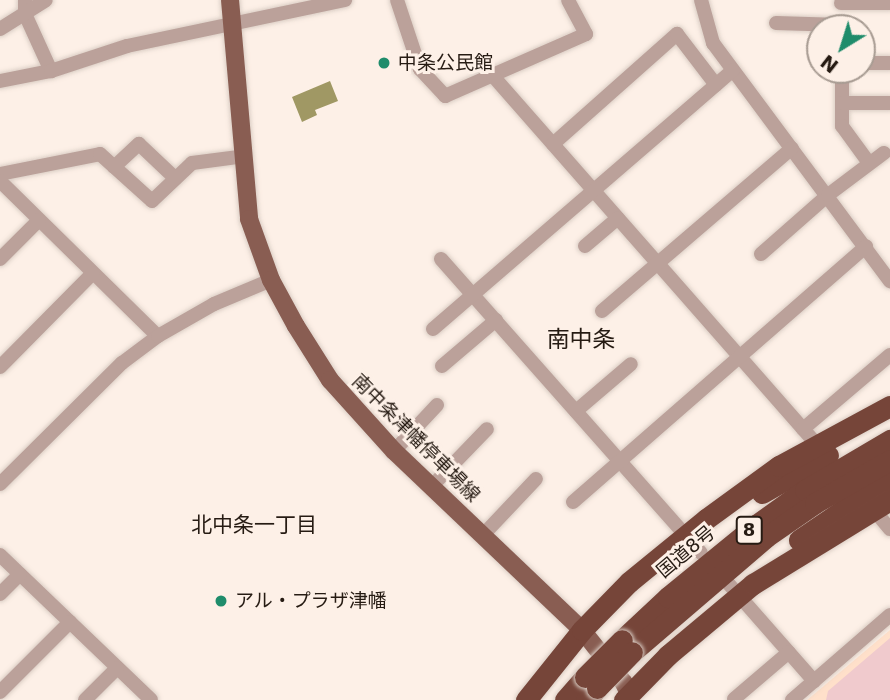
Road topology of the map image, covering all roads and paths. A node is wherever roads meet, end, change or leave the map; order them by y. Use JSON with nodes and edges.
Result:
{"nodes":[{"id":1,"x":46,"y":0,"type":"edge"},
{"id":2,"x":230,"y":0,"type":"edge"},
{"id":3,"x":345,"y":0,"type":"edge"},
{"id":4,"x":397,"y":0,"type":"edge"},
{"id":5,"x":568,"y":0,"type":"edge"},
{"id":6,"x":701,"y":0,"type":"edge"},
{"id":7,"x":841,"y":1,"type":"edge"},
{"id":8,"x":890,"y":3,"type":"edge"},
{"id":9,"x":305,"y":4,"type":"edge"},
{"id":10,"x":25,"y":7,"type":"edge"},
{"id":11,"x":231,"y":23,"type":"junction"},
{"id":12,"x":776,"y":23,"type":"dead end"},
{"id":13,"x":806,"y":25,"type":"edge"},
{"id":14,"x":0,"y":29,"type":"edge"},
{"id":15,"x":733,"y":70,"type":"junction"},
{"id":16,"x":51,"y":71,"type":"junction"},
{"id":17,"x":493,"y":76,"type":"junction"},
{"id":18,"x":0,"y":81,"type":"edge"},
{"id":19,"x":842,"y":84,"type":"edge"},
{"id":20,"x":716,"y":85,"type":"junction"},
{"id":21,"x":842,"y":103,"type":"junction"},
{"id":22,"x":890,"y":103,"type":"edge"},
{"id":23,"x":553,"y":144,"type":"junction"},
{"id":24,"x":792,"y":148,"type":"junction"},
{"id":25,"x":884,"y":153,"type":"dead end"},
{"id":26,"x":244,"y":156,"type":"junction"},
{"id":27,"x":869,"y":163,"type":"junction"},
{"id":28,"x":114,"y":167,"type":"junction"},
{"id":29,"x":0,"y":174,"type":"edge"},
{"id":30,"x":176,"y":178,"type":"junction"},
{"id":31,"x":0,"y":181,"type":"edge"},
{"id":32,"x":594,"y":190,"type":"junction"},
{"id":33,"x":828,"y":195,"type":"junction"},
{"id":34,"x":618,"y":218,"type":"junction"},
{"id":35,"x":39,"y":220,"type":"junction"},
{"id":36,"x":585,"y":246,"type":"dead end"},
{"id":37,"x":866,"y":246,"type":"junction"},
{"id":38,"x":761,"y":254,"type":"dead end"},
{"id":39,"x":0,"y":259,"type":"edge"},
{"id":40,"x":442,"y":259,"type":"dead end"},
{"id":41,"x":657,"y":262,"type":"junction"},
{"id":42,"x":93,"y":274,"type":"junction"},
{"id":43,"x":271,"y":280,"type":"junction"},
{"id":44,"x":890,"y":281,"type":"edge"},
{"id":45,"x":473,"y":295,"type":"junction"},
{"id":46,"x":602,"y":311,"type":"dead end"},
{"id":47,"x":496,"y":320,"type":"junction"},
{"id":48,"x":433,"y":329,"type":"dead end"},
{"id":49,"x":158,"y":337,"type":"junction"},
{"id":50,"x":890,"y":355,"type":"edge"},
{"id":51,"x":739,"y":356,"type":"junction"},
{"id":52,"x":631,"y":364,"type":"dead end"},
{"id":53,"x":442,"y":366,"type":"dead end"},
{"id":54,"x":0,"y":367,"type":"edge"},
{"id":55,"x":437,"y":405,"type":"dead end"},
{"id":56,"x":890,"y":406,"type":"edge"},
{"id":57,"x":576,"y":411,"type":"junction"},
{"id":58,"x":890,"y":422,"type":"edge"},
{"id":59,"x":487,"y":429,"type":"dead end"},
{"id":60,"x":810,"y":437,"type":"junction"},
{"id":61,"x":890,"y":440,"type":"edge"},
{"id":62,"x":394,"y":451,"type":"junction"},
{"id":63,"x":619,"y":460,"type":"junction"},
{"id":64,"x":890,"y":460,"type":"edge"},
{"id":65,"x":890,"y":478,"type":"edge"},
{"id":66,"x":536,"y":480,"type":"dead end"},
{"id":67,"x":0,"y":484,"type":"edge"},
{"id":68,"x":432,"y":486,"type":"junction"},
{"id":69,"x":573,"y":502,"type":"dead end"},
{"id":70,"x":882,"y":505,"type":"edge"},
{"id":71,"x":890,"y":528,"type":"edge"},
{"id":72,"x":691,"y":533,"type":"junction"},
{"id":73,"x":483,"y":535,"type":"junction"},
{"id":74,"x":701,"y":552,"type":"dead end"},
{"id":75,"x":0,"y":555,"type":"edge"},
{"id":76,"x":20,"y":574,"type":"junction"},
{"id":77,"x":740,"y":587,"type":"junction"},
{"id":78,"x":0,"y":594,"type":"edge"},
{"id":79,"x":890,"y":615,"type":"edge"},
{"id":80,"x":70,"y":622,"type":"junction"},
{"id":81,"x":582,"y":630,"type":"junction"},
{"id":82,"x":627,"y":646,"type":"junction"},
{"id":83,"x":789,"y":652,"type":"junction"},
{"id":84,"x":117,"y":668,"type":"junction"},
{"id":85,"x":814,"y":681,"type":"junction"},
{"id":86,"x":589,"y":688,"type":"edge"},
{"id":87,"x":0,"y":692,"type":"edge"},
{"id":88,"x":628,"y":698,"type":"edge"},
{"id":89,"x":734,"y":699,"type":"edge"},
{"id":90,"x":85,"y":700,"type":"edge"},
{"id":91,"x":151,"y":700,"type":"edge"},
{"id":92,"x":526,"y":700,"type":"edge"},
{"id":93,"x":565,"y":700,"type":"edge"},
{"id":94,"x":792,"y":700,"type":"edge"}],
"edges":[{"from":1,"to":10,"type":"street"},
{"from":2,"to":11,"type":"main road","name":"南中条津幡停車場線"},
{"from":3,"to":9,"type":"street"},
{"from":4,"to":17,"type":"street"},
{"from":5,"to":17,"type":"street"},
{"from":6,"to":15,"type":"street"},
{"from":7,"to":8,"type":"street"},
{"from":9,"to":11,"type":"street"},
{"from":10,"to":14,"type":"street"},
{"from":10,"to":16,"type":"street"},
{"from":11,"to":16,"type":"street"},
{"from":11,"to":26,"type":"main road","name":"南中条津幡停車場線"},
{"from":12,"to":13,"type":"street"},
{"from":15,"to":20,"type":"street"},
{"from":15,"to":24,"type":"street"},
{"from":16,"to":18,"type":"street"},
{"from":17,"to":23,"type":"street"},
{"from":19,"to":21,"type":"street"},
{"from":20,"to":23,"type":"street"},
{"from":20,"to":32,"type":"street"},
{"from":21,"to":22,"type":"street"},
{"from":21,"to":27,"type":"street"},
{"from":23,"to":32,"type":"street"},
{"from":24,"to":33,"type":"street"},
{"from":24,"to":41,"type":"street"},
{"from":25,"to":27,"type":"street"},
{"from":26,"to":30,"type":"street"},
{"from":26,"to":43,"type":"main road","name":"南中条津幡停車場線"},
{"from":27,"to":33,"type":"street"},
{"from":28,"to":29,"type":"street"},
{"from":28,"to":30,"type":"street"},
{"from":28,"to":30,"type":"street"},
{"from":31,"to":35,"type":"street"},
{"from":32,"to":34,"type":"street"},
{"from":32,"to":45,"type":"street"},
{"from":33,"to":37,"type":"street"},
{"from":33,"to":38,"type":"street"},
{"from":34,"to":36,"type":"street"},
{"from":34,"to":41,"type":"street"},
{"from":35,"to":39,"type":"street"},
{"from":35,"to":42,"type":"street"},
{"from":37,"to":44,"type":"street"},
{"from":37,"to":51,"type":"street"},
{"from":40,"to":45,"type":"street"},
{"from":41,"to":46,"type":"street"},
{"from":41,"to":51,"type":"street"},
{"from":42,"to":49,"type":"street"},
{"from":42,"to":54,"type":"street"},
{"from":43,"to":49,"type":"street"},
{"from":43,"to":62,"type":"main road","name":"南中条津幡停車場線"},
{"from":45,"to":47,"type":"street"},
{"from":45,"to":48,"type":"street"},
{"from":47,"to":53,"type":"street"},
{"from":47,"to":57,"type":"street"},
{"from":49,"to":67,"type":"street"},
{"from":50,"to":60,"type":"street"},
{"from":51,"to":60,"type":"street"},
{"from":51,"to":63,"type":"street"},
{"from":52,"to":57,"type":"street"},
{"from":55,"to":62,"type":"street"},
{"from":56,"to":60,"type":"highway"},
{"from":57,"to":63,"type":"street"},
{"from":58,"to":72,"type":"highway","number":"8"},
{"from":59,"to":68,"type":"street"},
{"from":60,"to":72,"type":"highway"},
{"from":61,"to":82,"type":"highway","name":"国道8号","number":"8"},
{"from":62,"to":68,"type":"main road","name":"南中条津幡停車場線"},
{"from":63,"to":69,"type":"street"},
{"from":63,"to":72,"type":"street"},
{"from":64,"to":82,"type":"highway","name":"国道8号","number":"8"},
{"from":65,"to":77,"type":"highway","number":"8"},
{"from":66,"to":73,"type":"street"},
{"from":68,"to":73,"type":"main road","name":"南中条津幡停車場線"},
{"from":70,"to":71,"type":"street"},
{"from":70,"to":77,"type":"highway"},
{"from":72,"to":74,"type":"street"},
{"from":72,"to":81,"type":"highway"},
{"from":73,"to":81,"type":"main road","name":"南中条津幡停車場線"},
{"from":75,"to":76,"type":"street"},
{"from":76,"to":78,"type":"street"},
{"from":76,"to":80,"type":"street"},
{"from":77,"to":83,"type":"street"},
{"from":77,"to":88,"type":"highway"},
{"from":79,"to":85,"type":"street"},
{"from":80,"to":84,"type":"street"},
{"from":80,"to":87,"type":"street"},
{"from":81,"to":88,"type":"main road","name":"南中条津幡停車場線"},
{"from":81,"to":92,"type":"highway"},
{"from":82,"to":86,"type":"highway","name":"国道8号","number":"8","bridge":true},
{"from":83,"to":85,"type":"street"},
{"from":83,"to":89,"type":"street"},
{"from":84,"to":90,"type":"street"},
{"from":84,"to":91,"type":"street"},
{"from":85,"to":94,"type":"street"},
{"from":86,"to":93,"type":"highway","name":"国道8号","number":"8"}]}
